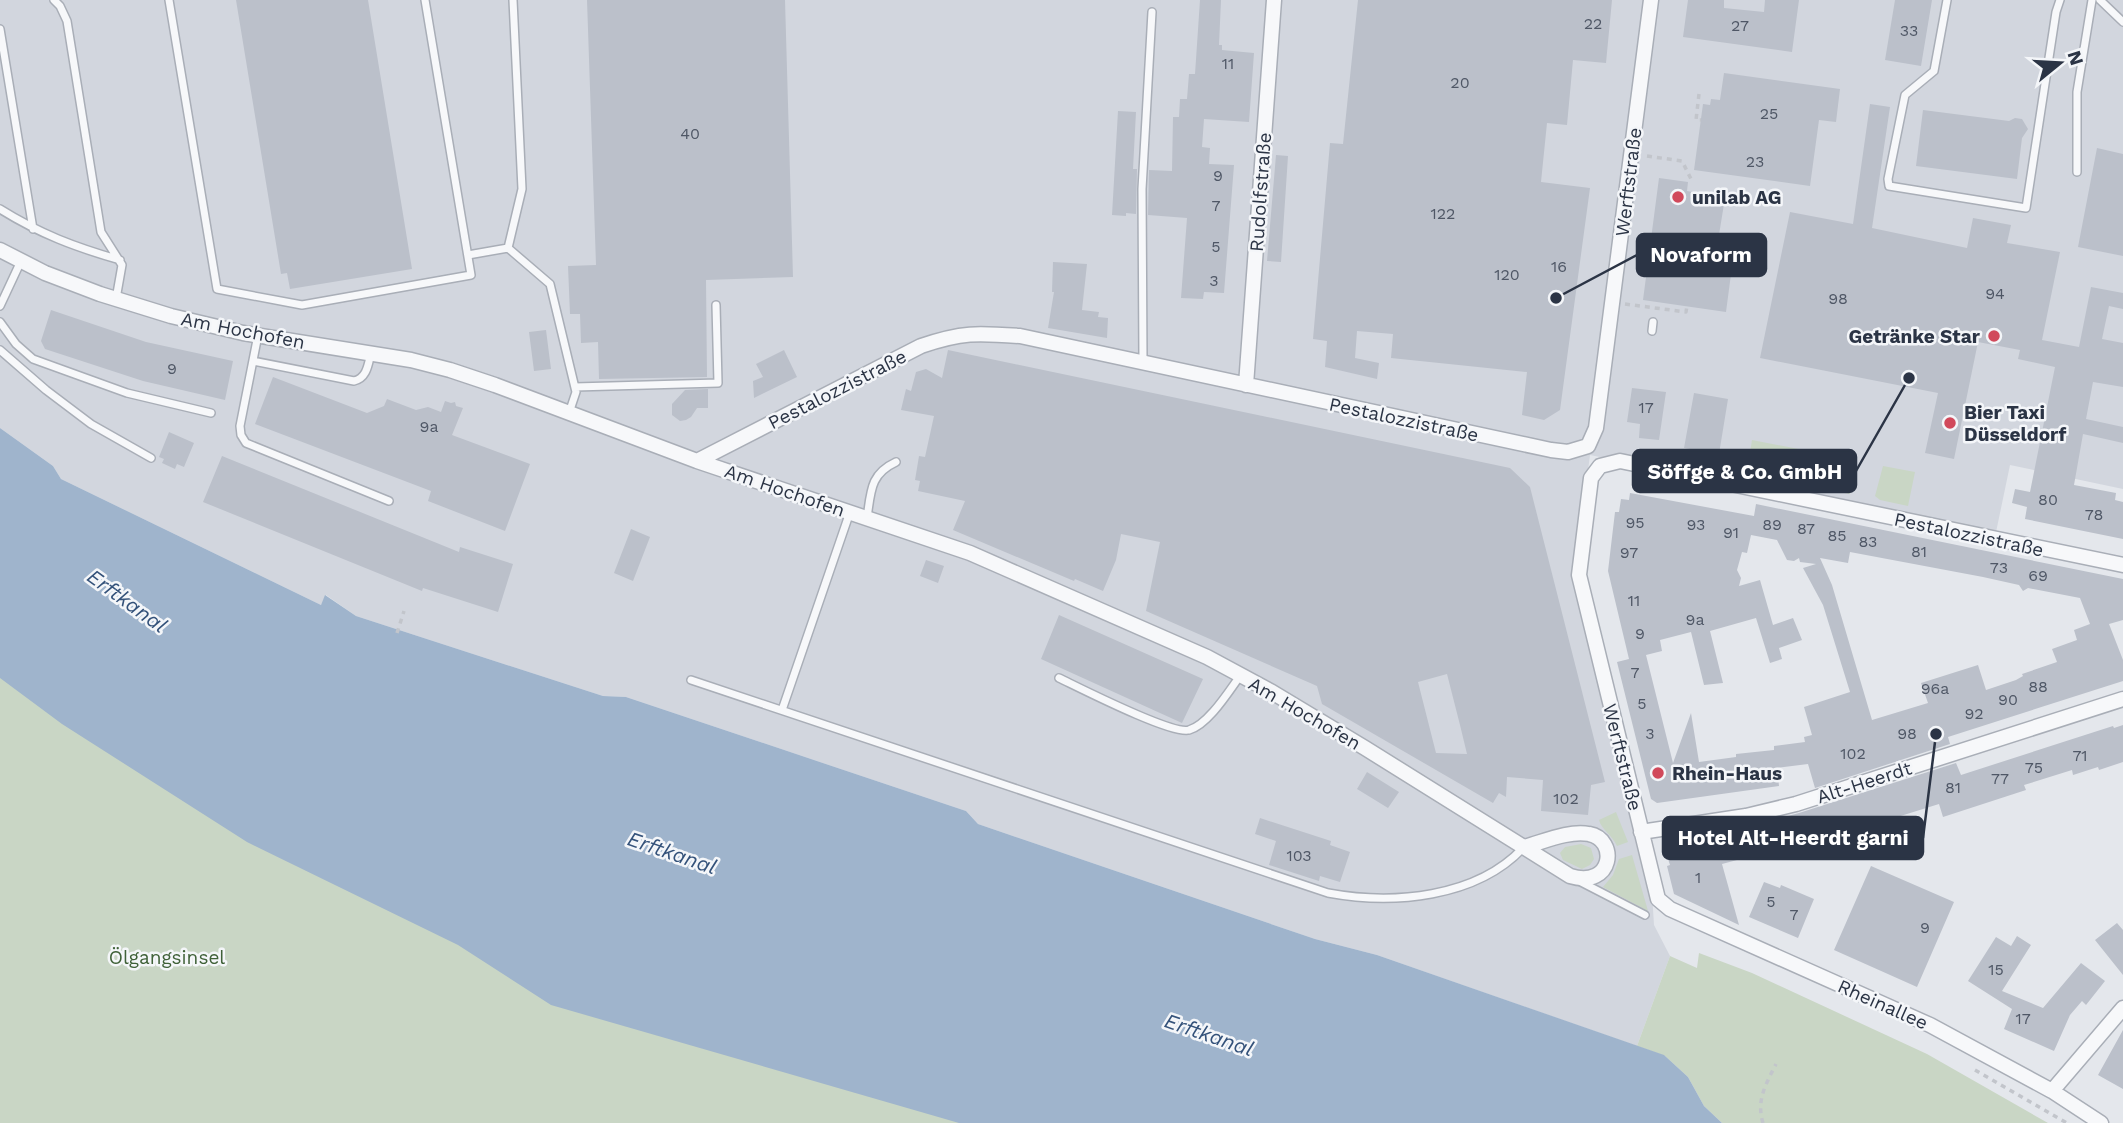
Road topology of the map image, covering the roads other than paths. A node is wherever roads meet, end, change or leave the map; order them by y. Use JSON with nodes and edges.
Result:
{"nodes":[{"id":1,"x":54,"y":0,"type":"edge"},
{"id":2,"x":169,"y":0,"type":"edge"},
{"id":3,"x":425,"y":0,"type":"edge"},
{"id":4,"x":513,"y":0,"type":"edge"},
{"id":5,"x":1273,"y":0,"type":"edge"},
{"id":6,"x":1651,"y":0,"type":"edge"},
{"id":7,"x":1947,"y":0,"type":"edge"},
{"id":8,"x":2060,"y":0,"type":"edge"},
{"id":9,"x":2092,"y":0,"type":"edge"},
{"id":10,"x":2101,"y":0,"type":"edge"},
{"id":11,"x":1152,"y":12,"type":"dead end"},
{"id":12,"x":2123,"y":22,"type":"edge"},
{"id":13,"x":0,"y":29,"type":"edge"},
{"id":14,"x":2077,"y":172,"type":"dead end"},
{"id":15,"x":0,"y":209,"type":"edge"},
{"id":16,"x":33,"y":229,"type":"junction"},
{"id":17,"x":508,"y":248,"type":"junction"},
{"id":18,"x":0,"y":250,"type":"edge"},
{"id":19,"x":468,"y":255,"type":"junction"},
{"id":20,"x":120,"y":260,"type":"junction"},
{"id":21,"x":21,"y":261,"type":"junction"},
{"id":22,"x":116,"y":299,"type":"junction"},
{"id":23,"x":716,"y":305,"type":"dead end"},
{"id":24,"x":0,"y":306,"type":"edge"},
{"id":25,"x":0,"y":323,"type":"edge"},
{"id":26,"x":258,"y":335,"type":"junction"},
{"id":27,"x":0,"y":350,"type":"edge"},
{"id":28,"x":371,"y":354,"type":"junction"},
{"id":29,"x":253,"y":361,"type":"junction"},
{"id":30,"x":1143,"y":363,"type":"junction"},
{"id":31,"x":1246,"y":385,"type":"junction"},
{"id":32,"x":575,"y":387,"type":"junction"},
{"id":33,"x":211,"y":413,"type":"dead end"},
{"id":34,"x":569,"y":413,"type":"junction"},
{"id":35,"x":1588,"y":446,"type":"junction"},
{"id":36,"x":151,"y":458,"type":"dead end"},
{"id":37,"x":697,"y":461,"type":"junction"},
{"id":38,"x":897,"y":462,"type":"dead end"},
{"id":39,"x":1600,"y":466,"type":"junction"},
{"id":40,"x":389,"y":501,"type":"dead end"},
{"id":41,"x":850,"y":512,"type":"junction"},
{"id":42,"x":867,"y":518,"type":"junction"},
{"id":43,"x":2123,"y":565,"type":"edge"},
{"id":44,"x":1241,"y":675,"type":"junction"},
{"id":45,"x":1059,"y":678,"type":"dead end"},
{"id":46,"x":691,"y":680,"type":"dead end"},
{"id":47,"x":2123,"y":699,"type":"edge"},
{"id":48,"x":782,"y":710,"type":"junction"},
{"id":49,"x":1641,"y":832,"type":"junction"},
{"id":50,"x":1524,"y":847,"type":"junction"},
{"id":51,"x":1570,"y":876,"type":"junction"},
{"id":52,"x":1658,"y":899,"type":"joint"},
{"id":53,"x":1645,"y":915,"type":"dead end"},
{"id":54,"x":2123,"y":1008,"type":"edge"},
{"id":55,"x":2052,"y":1091,"type":"junction"},
{"id":56,"x":2101,"y":1123,"type":"edge"}],
"edges":[{"from":1,"to":20,"type":"lane"},
{"from":2,"to":19,"type":"lane"},
{"from":3,"to":19,"type":"lane"},
{"from":4,"to":17,"type":"lane"},
{"from":5,"to":31,"type":"street","name":"Rudolfstraße"},
{"from":6,"to":35,"type":"street","name":"Werftstraße"},
{"from":7,"to":8,"type":"lane"},
{"from":9,"to":14,"type":"lane"},
{"from":10,"to":12,"type":"lane"},
{"from":11,"to":30,"type":"lane"},
{"from":13,"to":16,"type":"lane"},
{"from":15,"to":16,"type":"lane"},
{"from":16,"to":20,"type":"lane"},
{"from":17,"to":19,"type":"lane"},
{"from":17,"to":32,"type":"lane"},
{"from":18,"to":21,"type":"street","name":"Am Hochofen"},
{"from":20,"to":22,"type":"lane"},
{"from":21,"to":22,"type":"street","name":"Am Hochofen"},
{"from":21,"to":24,"type":"lane"},
{"from":22,"to":26,"type":"street","name":"Am Hochofen"},
{"from":23,"to":32,"type":"lane"},
{"from":25,"to":33,"type":"lane"},
{"from":26,"to":28,"type":"street","name":"Am Hochofen"},
{"from":26,"to":29,"type":"lane"},
{"from":27,"to":36,"type":"lane"},
{"from":28,"to":29,"type":"lane"},
{"from":28,"to":34,"type":"street","name":"Am Hochofen"},
{"from":29,"to":40,"type":"lane"},
{"from":30,"to":31,"type":"street","name":"Pestalozzistraße"},
{"from":30,"to":37,"type":"street","name":"Pestalozzistraße"},
{"from":31,"to":35,"type":"street","name":"Pestalozzistraße"},
{"from":32,"to":34,"type":"lane"},
{"from":34,"to":37,"type":"street","name":"Am Hochofen"},
{"from":35,"to":39,"type":"street"},
{"from":37,"to":41,"type":"street","name":"Am Hochofen"},
{"from":38,"to":42,"type":"lane"},
{"from":39,"to":43,"type":"street","name":"Pestalozzistraße"},
{"from":39,"to":49,"type":"street","name":"Werftstraße"},
{"from":41,"to":42,"type":"street","name":"Am Hochofen"},
{"from":41,"to":48,"type":"lane"},
{"from":42,"to":44,"type":"street","name":"Am Hochofen"},
{"from":44,"to":45,"type":"lane"},
{"from":44,"to":50,"type":"street","name":"Am Hochofen"},
{"from":46,"to":48,"type":"lane"},
{"from":47,"to":49,"type":"street","name":"Alt-Heerdt"},
{"from":48,"to":50,"type":"lane"},
{"from":49,"to":52,"type":"street","name":"Werftstraße"},
{"from":50,"to":51,"type":"street","name":"Am Hochofen"},
{"from":50,"to":51,"type":"street"},
{"from":51,"to":53,"type":"lane"},
{"from":52,"to":55,"type":"street","name":"Rheinallee"},
{"from":54,"to":55,"type":"street"},
{"from":55,"to":56,"type":"street","name":"Rheinallee"}]}
